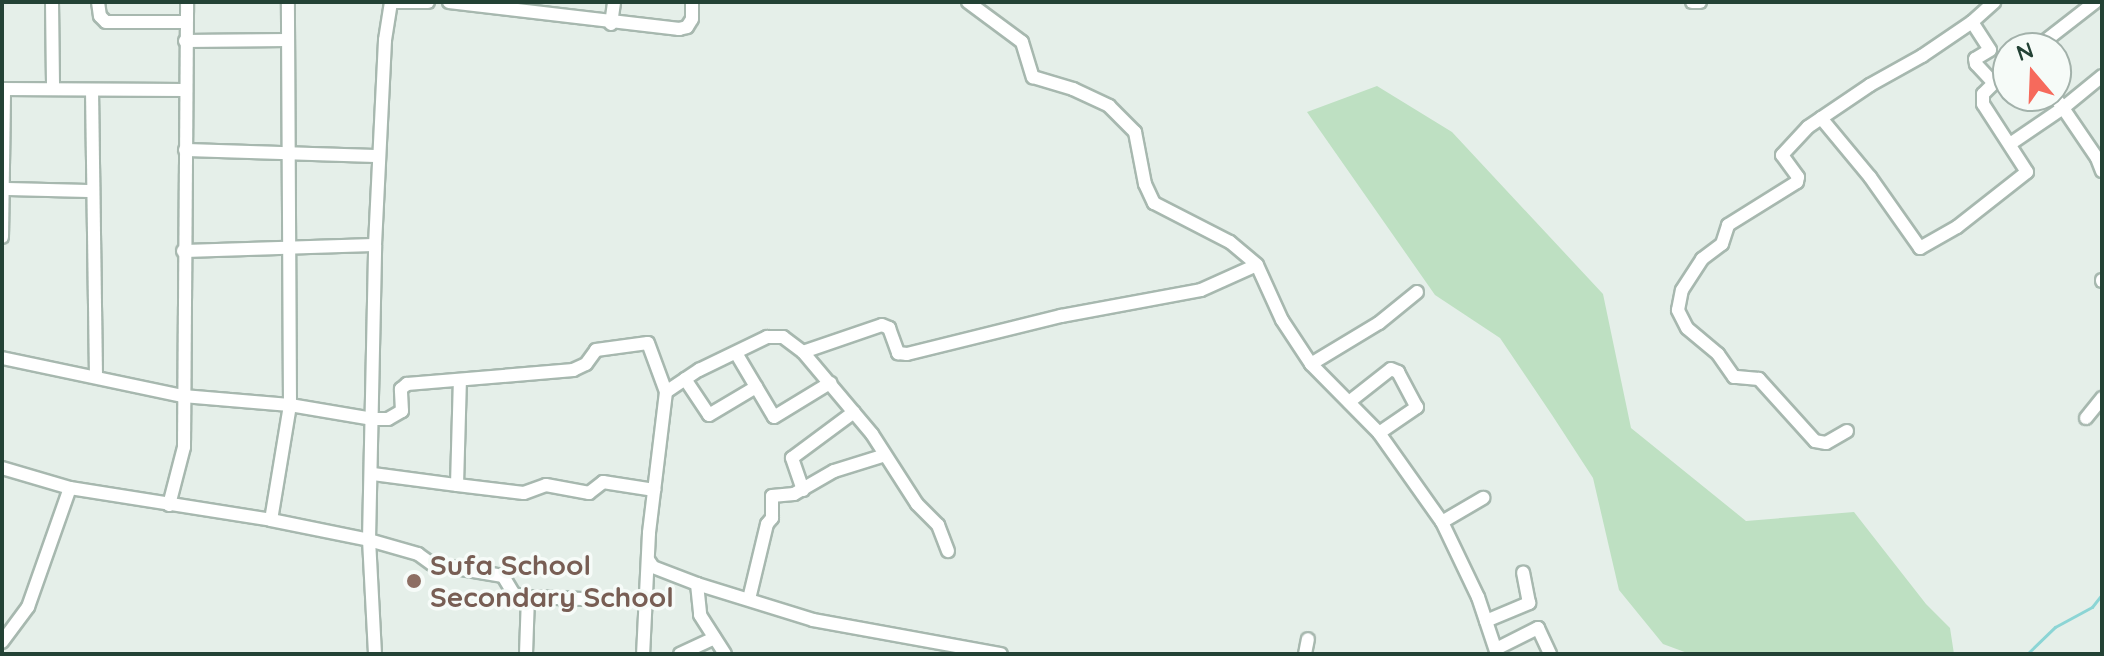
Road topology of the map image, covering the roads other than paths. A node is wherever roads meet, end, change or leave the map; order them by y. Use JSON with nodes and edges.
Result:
{"nodes":[{"id":1,"x":52,"y":2,"type":"edge"},
{"id":2,"x":98,"y":2,"type":"edge"},
{"id":3,"x":187,"y":2,"type":"edge"},
{"id":4,"x":288,"y":2,"type":"edge"},
{"id":5,"x":391,"y":2,"type":"edge"},
{"id":6,"x":428,"y":2,"type":"edge"},
{"id":7,"x":449,"y":2,"type":"edge"},
{"id":8,"x":614,"y":2,"type":"edge"},
{"id":9,"x":692,"y":2,"type":"edge"},
{"id":10,"x":968,"y":2,"type":"edge"},
{"id":11,"x":1692,"y":2,"type":"edge"},
{"id":12,"x":1700,"y":2,"type":"edge"},
{"id":13,"x":1994,"y":2,"type":"edge"},
{"id":14,"x":2095,"y":2,"type":"edge"},
{"id":15,"x":517,"y":6,"type":"edge"},
{"id":16,"x":186,"y":22,"type":"junction"},
{"id":17,"x":1972,"y":22,"type":"junction"},
{"id":18,"x":611,"y":24,"type":"junction"},
{"id":19,"x":2057,"y":32,"type":"edge"},
{"id":20,"x":288,"y":40,"type":"junction"},
{"id":21,"x":185,"y":41,"type":"junction"},
{"id":22,"x":2102,"y":76,"type":"edge"},
{"id":23,"x":1992,"y":82,"type":"edge"},
{"id":24,"x":1992,"y":86,"type":"edge"},
{"id":25,"x":3,"y":89,"type":"edge"},
{"id":26,"x":53,"y":89,"type":"junction"},
{"id":27,"x":92,"y":90,"type":"junction"},
{"id":28,"x":185,"y":90,"type":"junction"},
{"id":29,"x":2072,"y":101,"type":"edge"},
{"id":30,"x":2057,"y":112,"type":"edge"},
{"id":31,"x":2066,"y":112,"type":"edge"},
{"id":32,"x":1821,"y":118,"type":"junction"},
{"id":33,"x":2010,"y":144,"type":"junction"},
{"id":34,"x":185,"y":150,"type":"junction"},
{"id":35,"x":288,"y":153,"type":"junction"},
{"id":36,"x":377,"y":156,"type":"junction"},
{"id":37,"x":2102,"y":171,"type":"edge"},
{"id":38,"x":4,"y":189,"type":"junction"},
{"id":39,"x":92,"y":191,"type":"junction"},
{"id":40,"x":2,"y":237,"type":"edge"},
{"id":41,"x":375,"y":245,"type":"junction"},
{"id":42,"x":288,"y":247,"type":"junction"},
{"id":43,"x":183,"y":251,"type":"junction"},
{"id":44,"x":1257,"y":265,"type":"junction"},
{"id":45,"x":1417,"y":292,"type":"dead end"},
{"id":46,"x":803,"y":352,"type":"junction"},
{"id":47,"x":736,"y":353,"type":"junction"},
{"id":48,"x":2,"y":358,"type":"edge"},
{"id":49,"x":1311,"y":364,"type":"junction"},
{"id":50,"x":96,"y":376,"type":"junction"},
{"id":51,"x":685,"y":379,"type":"junction"},
{"id":52,"x":460,"y":380,"type":"junction"},
{"id":53,"x":830,"y":383,"type":"junction"},
{"id":54,"x":756,"y":387,"type":"junction"},
{"id":55,"x":666,"y":392,"type":"junction"},
{"id":56,"x":183,"y":396,"type":"junction"},
{"id":57,"x":2102,"y":398,"type":"edge"},
{"id":58,"x":1349,"y":402,"type":"junction"},
{"id":59,"x":290,"y":405,"type":"junction"},
{"id":60,"x":854,"y":412,"type":"junction"},
{"id":61,"x":2086,"y":418,"type":"dead end"},
{"id":62,"x":373,"y":419,"type":"junction"},
{"id":63,"x":1847,"y":431,"type":"dead end"},
{"id":64,"x":1379,"y":433,"type":"junction"},
{"id":65,"x":885,"y":455,"type":"junction"},
{"id":66,"x":2,"y":468,"type":"edge"},
{"id":67,"x":373,"y":474,"type":"junction"},
{"id":68,"x":457,"y":485,"type":"junction"},
{"id":69,"x":70,"y":488,"type":"junction"},
{"id":70,"x":654,"y":490,"type":"junction"},
{"id":71,"x":803,"y":490,"type":"junction"},
{"id":72,"x":1483,"y":498,"type":"dead end"},
{"id":73,"x":169,"y":505,"type":"junction"},
{"id":74,"x":271,"y":520,"type":"junction"},
{"id":75,"x":1442,"y":522,"type":"junction"},
{"id":76,"x":369,"y":540,"type":"junction"},
{"id":77,"x":948,"y":551,"type":"dead end"},
{"id":78,"x":649,"y":561,"type":"junction"},
{"id":79,"x":1523,"y":573,"type":"dead end"},
{"id":80,"x":697,"y":584,"type":"junction"},
{"id":81,"x":527,"y":598,"type":"junction"},
{"id":82,"x":583,"y":599,"type":"dead end"},
{"id":83,"x":749,"y":599,"type":"junction"},
{"id":84,"x":1529,"y":603,"type":"junction"},
{"id":85,"x":1486,"y":621,"type":"junction"},
{"id":86,"x":1538,"y":628,"type":"junction"},
{"id":87,"x":715,"y":638,"type":"junction"},
{"id":88,"x":1308,"y":639,"type":"dead end"},
{"id":89,"x":2,"y":642,"type":"edge"},
{"id":90,"x":949,"y":650,"type":"edge"},
{"id":91,"x":1496,"y":652,"type":"edge"},
{"id":92,"x":375,"y":654,"type":"edge"},
{"id":93,"x":526,"y":654,"type":"edge"},
{"id":94,"x":643,"y":654,"type":"edge"},
{"id":95,"x":680,"y":654,"type":"edge"},
{"id":96,"x":725,"y":654,"type":"edge"},
{"id":97,"x":1001,"y":654,"type":"edge"},
{"id":98,"x":1305,"y":654,"type":"edge"},
{"id":99,"x":1550,"y":654,"type":"edge"}],
"edges":[{"from":1,"to":26,"type":"street"},
{"from":2,"to":16,"type":"street"},
{"from":3,"to":16,"type":"street"},
{"from":4,"to":20,"type":"street"},
{"from":5,"to":6,"type":"street"},
{"from":5,"to":36,"type":"street"},
{"from":7,"to":15,"type":"street"},
{"from":8,"to":18,"type":"street"},
{"from":9,"to":18,"type":"street"},
{"from":10,"to":44,"type":"street"},
{"from":11,"to":12,"type":"street"},
{"from":13,"to":17,"type":"street"},
{"from":14,"to":19,"type":"street"},
{"from":15,"to":18,"type":"street"},
{"from":16,"to":21,"type":"street"},
{"from":17,"to":23,"type":"street"},
{"from":17,"to":32,"type":"street"},
{"from":20,"to":21,"type":"street"},
{"from":20,"to":35,"type":"street"},
{"from":21,"to":28,"type":"street"},
{"from":22,"to":29,"type":"street"},
{"from":24,"to":33,"type":"street"},
{"from":25,"to":26,"type":"street"},
{"from":25,"to":38,"type":"street"},
{"from":26,"to":27,"type":"street"},
{"from":27,"to":28,"type":"street"},
{"from":27,"to":39,"type":"street"},
{"from":28,"to":34,"type":"street"},
{"from":30,"to":33,"type":"street"},
{"from":31,"to":37,"type":"street"},
{"from":32,"to":33,"type":"street"},
{"from":32,"to":63,"type":"street"},
{"from":34,"to":35,"type":"street"},
{"from":34,"to":43,"type":"street"},
{"from":35,"to":36,"type":"street"},
{"from":35,"to":42,"type":"street"},
{"from":36,"to":41,"type":"street"},
{"from":38,"to":39,"type":"street"},
{"from":38,"to":40,"type":"street"},
{"from":39,"to":50,"type":"street"},
{"from":41,"to":42,"type":"street"},
{"from":41,"to":62,"type":"street"},
{"from":42,"to":43,"type":"street"},
{"from":42,"to":59,"type":"street"},
{"from":43,"to":56,"type":"street"},
{"from":44,"to":46,"type":"street"},
{"from":44,"to":49,"type":"street"},
{"from":45,"to":49,"type":"street"},
{"from":46,"to":47,"type":"street"},
{"from":46,"to":53,"type":"street"},
{"from":47,"to":51,"type":"street"},
{"from":47,"to":54,"type":"street"},
{"from":48,"to":50,"type":"street"},
{"from":49,"to":58,"type":"street"},
{"from":50,"to":56,"type":"street"},
{"from":51,"to":54,"type":"street"},
{"from":51,"to":55,"type":"street"},
{"from":52,"to":55,"type":"street"},
{"from":52,"to":62,"type":"street"},
{"from":52,"to":68,"type":"street"},
{"from":53,"to":54,"type":"street"},
{"from":53,"to":60,"type":"street"},
{"from":55,"to":70,"type":"street"},
{"from":56,"to":59,"type":"street"},
{"from":56,"to":73,"type":"street"},
{"from":57,"to":61,"type":"street"},
{"from":58,"to":64,"type":"street"},
{"from":58,"to":64,"type":"street"},
{"from":59,"to":62,"type":"street"},
{"from":59,"to":74,"type":"street"},
{"from":60,"to":65,"type":"street"},
{"from":60,"to":71,"type":"street"},
{"from":62,"to":67,"type":"street"},
{"from":64,"to":75,"type":"street"},
{"from":65,"to":71,"type":"street"},
{"from":65,"to":77,"type":"street"},
{"from":66,"to":69,"type":"street"},
{"from":67,"to":68,"type":"street"},
{"from":67,"to":76,"type":"street"},
{"from":68,"to":70,"type":"street"},
{"from":69,"to":73,"type":"street"},
{"from":69,"to":89,"type":"street"},
{"from":70,"to":78,"type":"street"},
{"from":71,"to":83,"type":"street"},
{"from":72,"to":75,"type":"street"},
{"from":73,"to":74,"type":"street"},
{"from":74,"to":76,"type":"street"},
{"from":75,"to":85,"type":"street"},
{"from":76,"to":81,"type":"street"},
{"from":76,"to":92,"type":"street"},
{"from":78,"to":80,"type":"street"},
{"from":78,"to":94,"type":"street"},
{"from":79,"to":84,"type":"street"},
{"from":80,"to":83,"type":"street"},
{"from":80,"to":87,"type":"street"},
{"from":81,"to":82,"type":"street"},
{"from":81,"to":93,"type":"street"},
{"from":83,"to":90,"type":"street"},
{"from":84,"to":85,"type":"street"},
{"from":84,"to":86,"type":"street"},
{"from":85,"to":91,"type":"street"},
{"from":86,"to":91,"type":"street"},
{"from":86,"to":99,"type":"street"},
{"from":87,"to":95,"type":"street"},
{"from":87,"to":96,"type":"street"},
{"from":88,"to":98,"type":"street"},
{"from":90,"to":97,"type":"street"}]}
